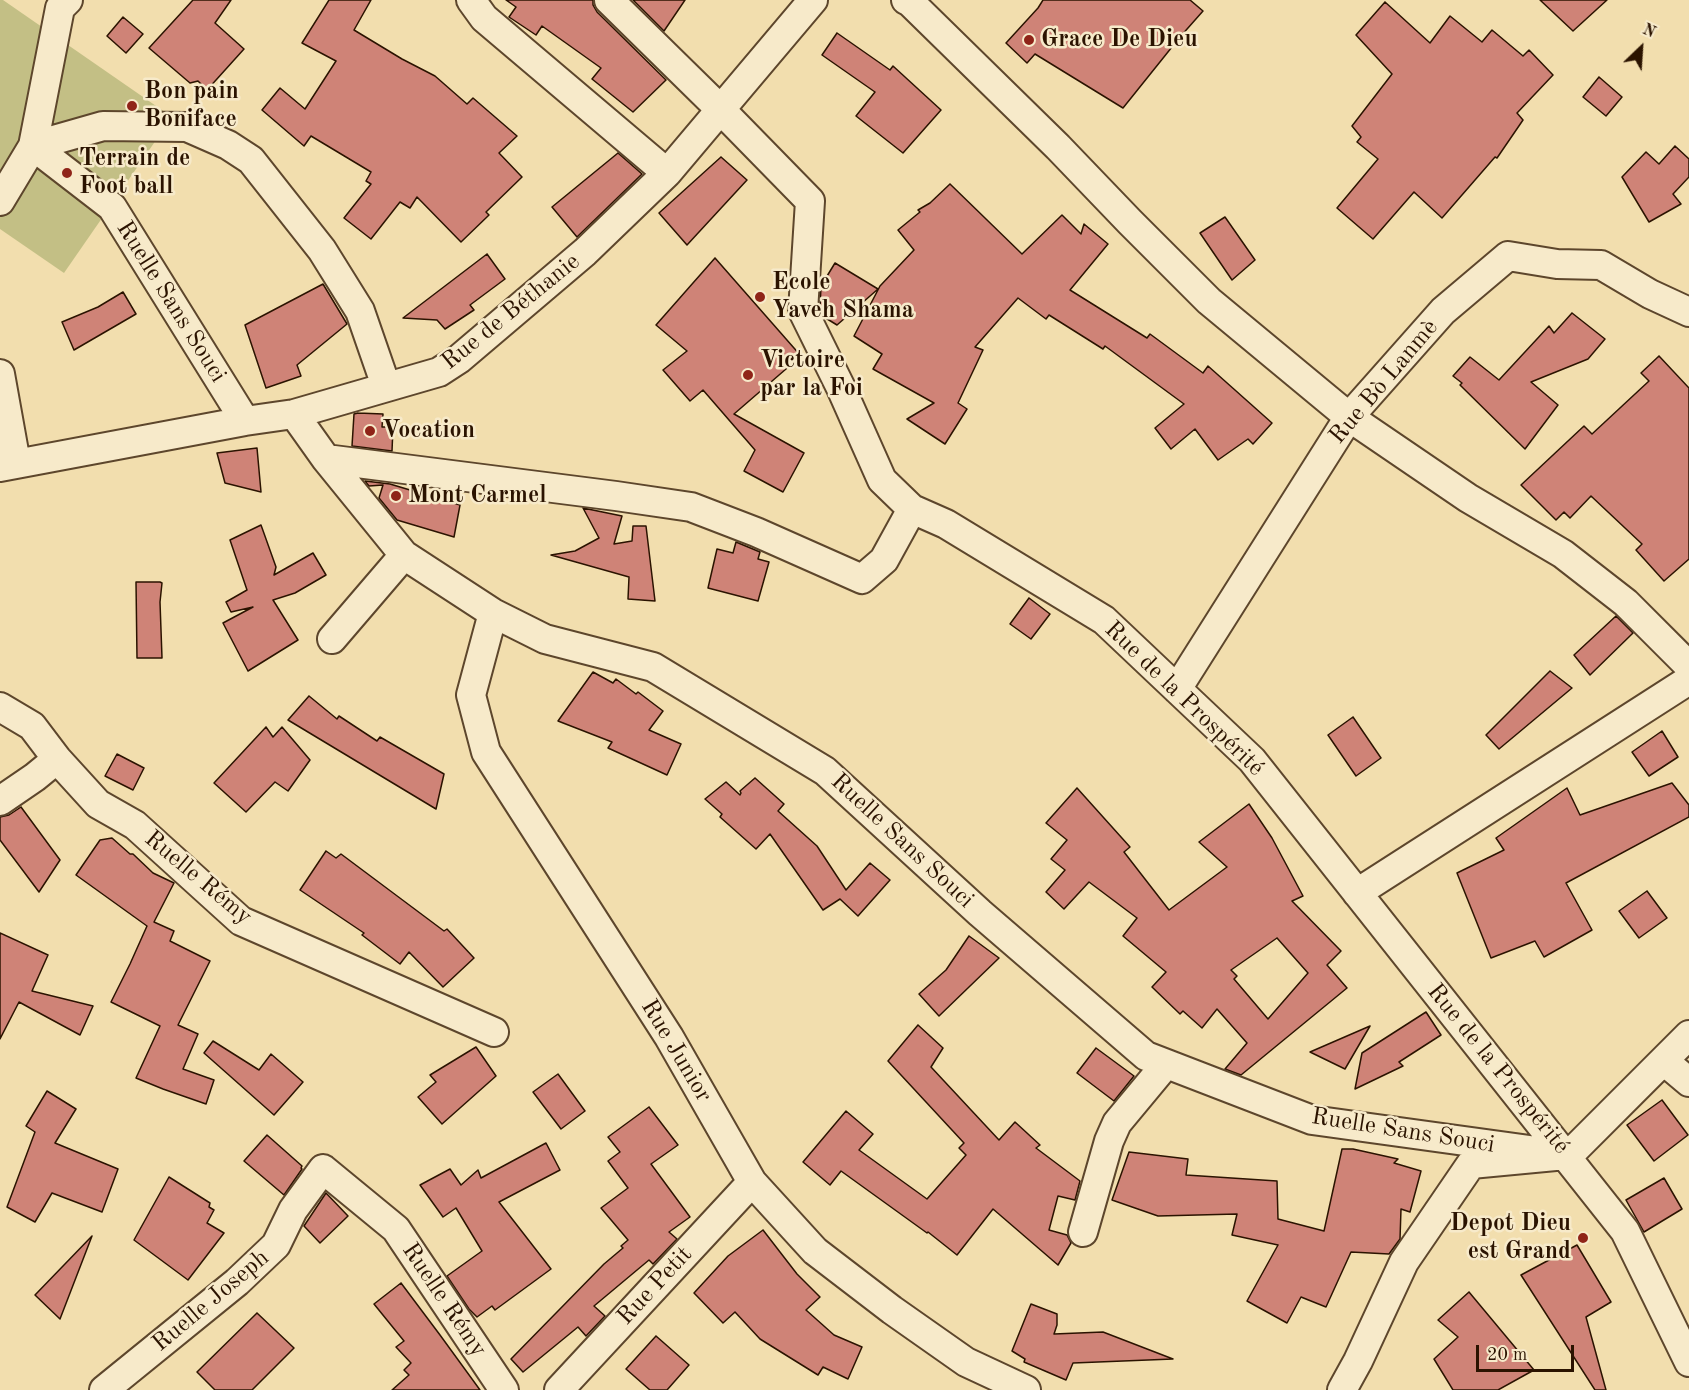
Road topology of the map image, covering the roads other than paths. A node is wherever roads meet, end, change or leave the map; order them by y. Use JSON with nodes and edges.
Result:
{"nodes":[{"id":1,"x":68,"y":0,"type":"edge"},
{"id":2,"x":471,"y":0,"type":"edge"},
{"id":3,"x":609,"y":0,"type":"edge"},
{"id":4,"x":813,"y":0,"type":"edge"},
{"id":5,"x":906,"y":0,"type":"edge"},
{"id":6,"x":720,"y":109,"type":"junction"},
{"id":7,"x":33,"y":146,"type":"junction"},
{"id":8,"x":667,"y":173,"type":"junction"},
{"id":9,"x":0,"y":201,"type":"edge"},
{"id":10,"x":1689,"y":312,"type":"edge"},
{"id":11,"x":0,"y":374,"type":"edge"},
{"id":12,"x":386,"y":386,"type":"junction"},
{"id":13,"x":294,"y":414,"type":"junction"},
{"id":14,"x":1348,"y":417,"type":"junction"},
{"id":15,"x":245,"y":421,"type":"junction"},
{"id":16,"x":326,"y":459,"type":"junction"},
{"id":17,"x":8,"y":465,"type":"edge"},
{"id":18,"x":912,"y":509,"type":"junction"},
{"id":19,"x":404,"y":555,"type":"junction"},
{"id":20,"x":493,"y":613,"type":"junction"},
{"id":21,"x":332,"y":639,"type":"dead end"},
{"id":22,"x":1689,"y":666,"type":"edge"},
{"id":23,"x":1689,"y":680,"type":"edge"},
{"id":24,"x":1177,"y":689,"type":"junction"},
{"id":25,"x":0,"y":707,"type":"edge"},
{"id":26,"x":57,"y":759,"type":"junction"},
{"id":27,"x":0,"y":801,"type":"edge"},
{"id":28,"x":1358,"y":893,"type":"junction"},
{"id":29,"x":494,"y":1032,"type":"dead end"},
{"id":30,"x":1689,"y":1035,"type":"edge"},
{"id":31,"x":1664,"y":1061,"type":"junction"},
{"id":32,"x":1166,"y":1064,"type":"junction"},
{"id":33,"x":1689,"y":1082,"type":"edge"},
{"id":34,"x":1566,"y":1155,"type":"junction"},
{"id":35,"x":323,"y":1169,"type":"joint"},
{"id":36,"x":752,"y":1182,"type":"junction"},
{"id":37,"x":1083,"y":1232,"type":"dead end"},
{"id":38,"x":1689,"y":1362,"type":"edge"},
{"id":39,"x":104,"y":1390,"type":"edge"},
{"id":40,"x":504,"y":1390,"type":"edge"},
{"id":41,"x":559,"y":1390,"type":"edge"},
{"id":42,"x":1026,"y":1390,"type":"edge"},
{"id":43,"x":1342,"y":1390,"type":"edge"}],
"edges":[{"from":1,"to":7,"type":"street"},
{"from":2,"to":8,"type":"street"},
{"from":3,"to":6,"type":"street","name":"Rue de la Prospérité"},
{"from":4,"to":6,"type":"street","name":"Rue de Béthanie"},
{"from":5,"to":14,"type":"street"},
{"from":6,"to":8,"type":"street","name":"Rue de Béthanie"},
{"from":6,"to":18,"type":"street","name":"Rue de la Prospérité"},
{"from":7,"to":9,"type":"street"},
{"from":7,"to":12,"type":"street"},
{"from":7,"to":15,"type":"street","name":"Ruelle Sans Souci"},
{"from":8,"to":12,"type":"street","name":"Rue de Béthanie"},
{"from":10,"to":14,"type":"street","name":"Rue Bò Lanmè"},
{"from":11,"to":17,"type":"street"},
{"from":12,"to":13,"type":"street","name":"Rue de Béthanie"},
{"from":13,"to":15,"type":"street","name":"Rue de Béthanie"},
{"from":13,"to":16,"type":"street","name":"Ruelle Sans Souci"},
{"from":14,"to":22,"type":"street"},
{"from":14,"to":24,"type":"street","name":"Rue Bò Lanmè"},
{"from":15,"to":17,"type":"street","name":"Rue de Béthanie"},
{"from":16,"to":18,"type":"street"},
{"from":16,"to":19,"type":"street","name":"Ruelle Sans Souci"},
{"from":18,"to":24,"type":"street","name":"Rue de la Prospérité"},
{"from":19,"to":20,"type":"street","name":"Ruelle Sans Souci"},
{"from":19,"to":21,"type":"street"},
{"from":20,"to":32,"type":"street","name":"Ruelle Sans Souci"},
{"from":20,"to":36,"type":"street","name":"Rue Junior"},
{"from":23,"to":28,"type":"street"},
{"from":24,"to":28,"type":"street","name":"Rue de la Prospérité"},
{"from":25,"to":26,"type":"street","name":"Ruelle Rémy"},
{"from":26,"to":27,"type":"street"},
{"from":26,"to":29,"type":"street","name":"Ruelle Rémy"},
{"from":28,"to":34,"type":"street","name":"Rue de la Prospérité"},
{"from":30,"to":31,"type":"street"},
{"from":31,"to":33,"type":"street"},
{"from":31,"to":34,"type":"street"},
{"from":32,"to":34,"type":"street","name":"Ruelle Sans Souci"},
{"from":32,"to":37,"type":"street"},
{"from":34,"to":38,"type":"street","name":"Rue de la Prospérité"},
{"from":34,"to":43,"type":"street"},
{"from":35,"to":39,"type":"street","name":"Ruelle Joseph"},
{"from":35,"to":40,"type":"street","name":"Ruelle Rémy"},
{"from":36,"to":41,"type":"street","name":"Rue Petit"},
{"from":36,"to":42,"type":"street","name":"Rue Junior"}]}
